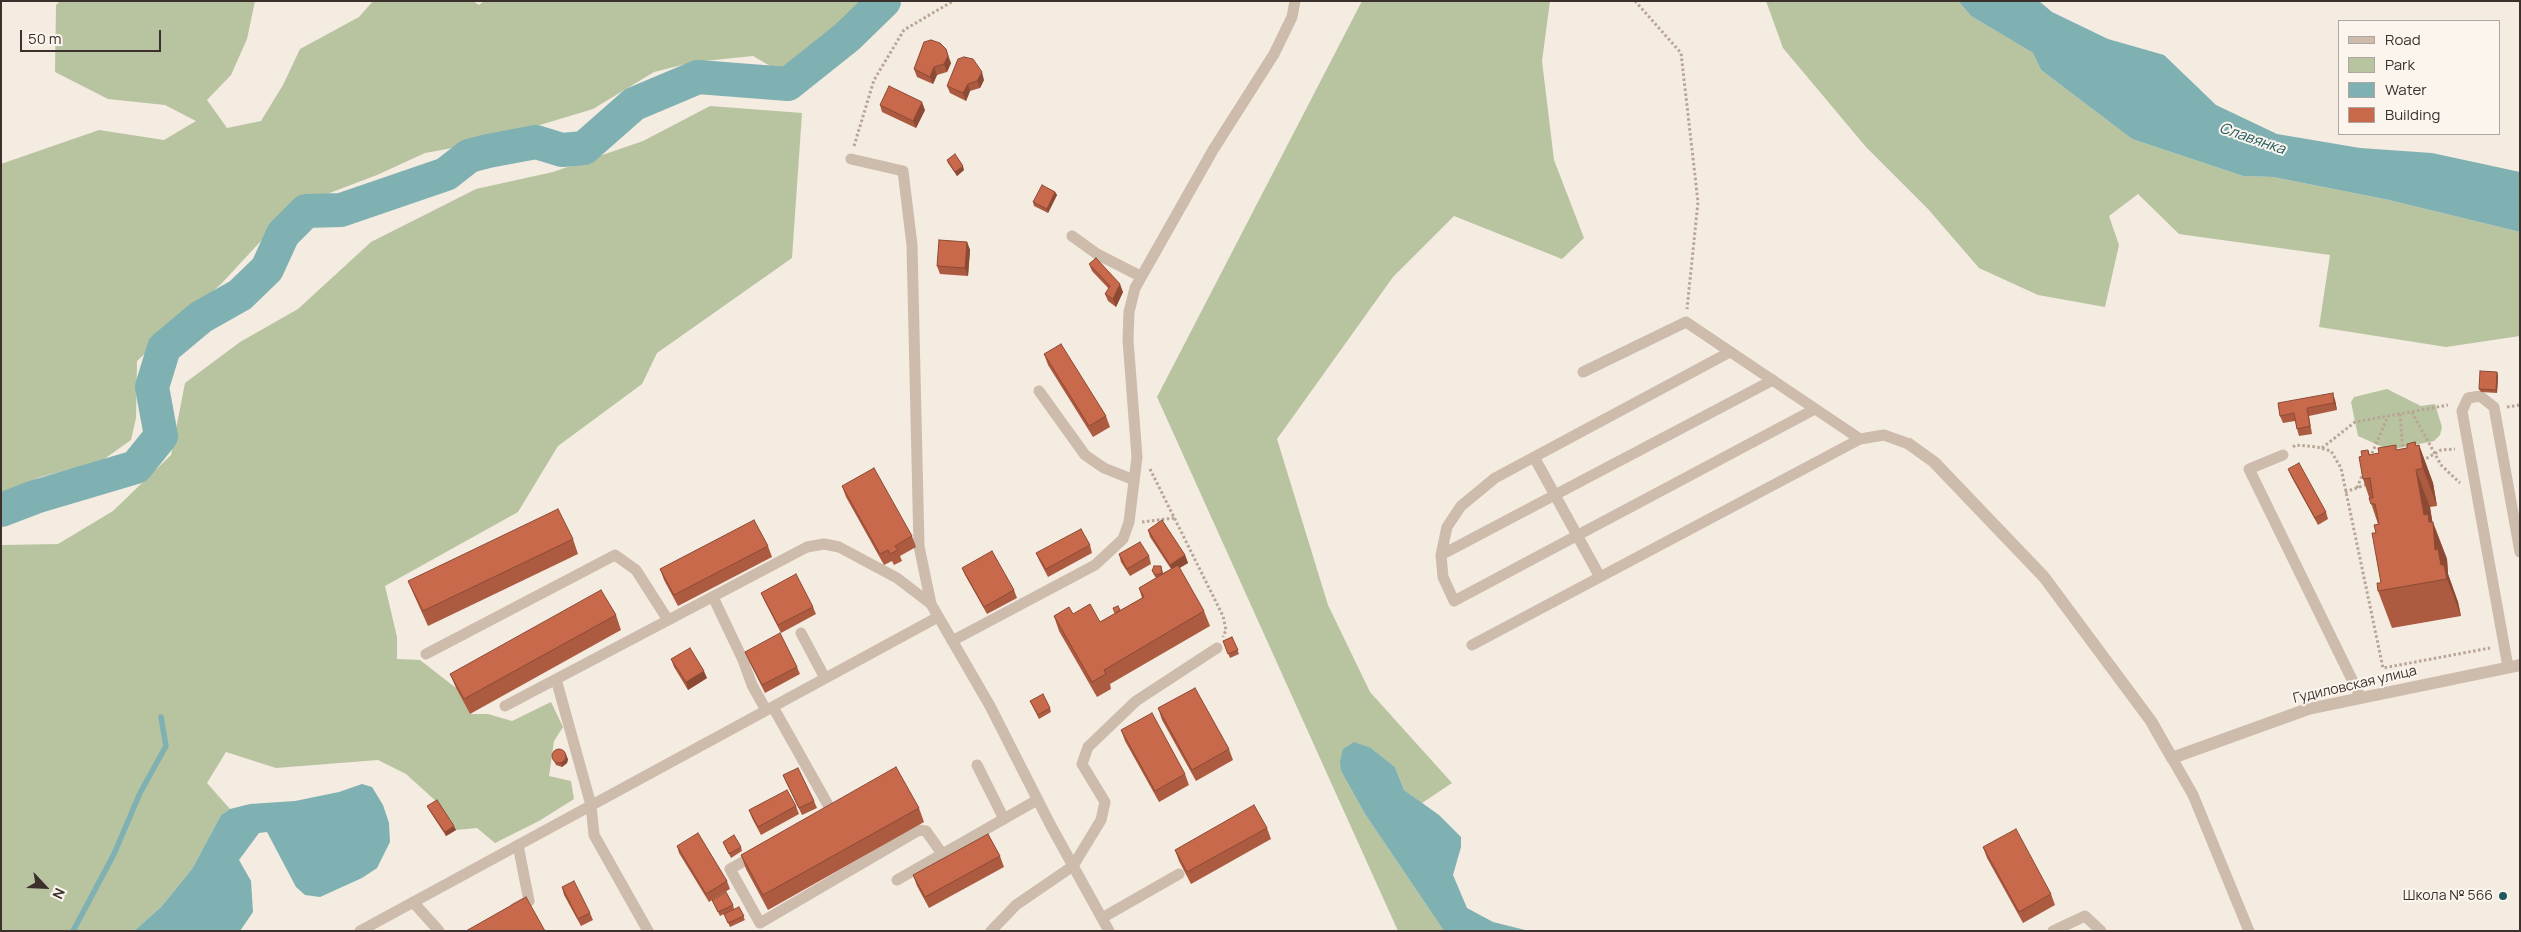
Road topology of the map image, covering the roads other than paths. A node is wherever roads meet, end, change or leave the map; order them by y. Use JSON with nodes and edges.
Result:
{"nodes":[{"id":1,"x":1295,"y":1,"type":"edge"},
{"id":2,"x":850,"y":159,"type":"road end"},
{"id":3,"x":1072,"y":236,"type":"dead end"},
{"id":4,"x":1140,"y":276,"type":"junction"},
{"id":5,"x":1730,"y":352,"type":"junction"},
{"id":6,"x":1583,"y":372,"type":"dead end"},
{"id":7,"x":1773,"y":380,"type":"junction"},
{"id":8,"x":1039,"y":391,"type":"dead end"},
{"id":9,"x":1815,"y":409,"type":"junction"},
{"id":10,"x":1860,"y":439,"type":"junction"},
{"id":11,"x":1909,"y":444,"type":"joint"},
{"id":12,"x":2283,"y":455,"type":"road end"},
{"id":13,"x":1534,"y":457,"type":"junction"},
{"id":14,"x":1134,"y":480,"type":"junction"},
{"id":15,"x":1555,"y":495,"type":"junction"},
{"id":16,"x":1577,"y":535,"type":"junction"},
{"id":17,"x":2520,"y":552,"type":"edge"},
{"id":18,"x":1441,"y":555,"type":"junction"},
{"id":19,"x":1600,"y":577,"type":"junction"},
{"id":20,"x":713,"y":597,"type":"junction"},
{"id":21,"x":931,"y":604,"type":"junction"},
{"id":22,"x":938,"y":617,"type":"junction"},
{"id":23,"x":668,"y":620,"type":"junction"},
{"id":24,"x":801,"y":633,"type":"dead end"},
{"id":25,"x":952,"y":641,"type":"junction"},
{"id":26,"x":1472,"y":645,"type":"dead end"},
{"id":27,"x":1217,"y":648,"type":"road end"},
{"id":28,"x":426,"y":654,"type":"dead end"},
{"id":29,"x":2514,"y":666,"type":"edge"},
{"id":30,"x":825,"y":678,"type":"junction"},
{"id":31,"x":556,"y":679,"type":"junction"},
{"id":32,"x":2361,"y":698,"type":"junction"},
{"id":33,"x":505,"y":706,"type":"dead end"},
{"id":34,"x":770,"y":708,"type":"junction"},
{"id":35,"x":2172,"y":758,"type":"junction"},
{"id":36,"x":977,"y":765,"type":"dead end"},
{"id":37,"x":1037,"y":800,"type":"junction"},
{"id":38,"x":592,"y":805,"type":"junction"},
{"id":39,"x":832,"y":812,"type":"edge"},
{"id":40,"x":1004,"y":820,"type":"junction"},
{"id":41,"x":518,"y":845,"type":"junction"},
{"id":42,"x":764,"y":850,"type":"edge"},
{"id":43,"x":942,"y":855,"type":"junction"},
{"id":44,"x":1073,"y":866,"type":"junction"},
{"id":45,"x":1179,"y":874,"type":"edge"},
{"id":46,"x":897,"y":880,"type":"dead end"},
{"id":47,"x":412,"y":902,"type":"junction"},
{"id":48,"x":506,"y":914,"type":"edge"},
{"id":49,"x":1102,"y":918,"type":"junction"},
{"id":50,"x":360,"y":931,"type":"edge"},
{"id":51,"x":439,"y":931,"type":"edge"},
{"id":52,"x":648,"y":931,"type":"edge"},
{"id":53,"x":991,"y":931,"type":"edge"},
{"id":54,"x":1109,"y":931,"type":"edge"},
{"id":55,"x":2053,"y":931,"type":"edge"},
{"id":56,"x":2101,"y":931,"type":"edge"},
{"id":57,"x":2249,"y":931,"type":"edge"}],
"edges":[{"from":1,"to":4,"type":"lane"},
{"from":2,"to":21,"type":"lane"},
{"from":3,"to":4,"type":"lane"},
{"from":4,"to":14,"type":"lane"},
{"from":5,"to":6,"type":"lane"},
{"from":5,"to":7,"type":"lane"},
{"from":5,"to":13,"type":"lane"},
{"from":7,"to":9,"type":"lane"},
{"from":7,"to":15,"type":"lane"},
{"from":8,"to":14,"type":"lane"},
{"from":9,"to":10,"type":"lane"},
{"from":9,"to":16,"type":"lane"},
{"from":10,"to":11,"type":"lane"},
{"from":10,"to":19,"type":"lane"},
{"from":11,"to":35,"type":"street"},
{"from":12,"to":32,"type":"lane"},
{"from":13,"to":15,"type":"lane"},
{"from":13,"to":18,"type":"lane"},
{"from":14,"to":25,"type":"lane"},
{"from":15,"to":16,"type":"lane"},
{"from":15,"to":18,"type":"lane"},
{"from":16,"to":18,"type":"lane"},
{"from":16,"to":19,"type":"lane"},
{"from":17,"to":29,"type":"lane"},
{"from":19,"to":26,"type":"lane"},
{"from":20,"to":21,"type":"lane"},
{"from":20,"to":23,"type":"lane"},
{"from":20,"to":34,"type":"lane"},
{"from":21,"to":22,"type":"lane"},
{"from":22,"to":25,"type":"lane"},
{"from":22,"to":30,"type":"lane"},
{"from":23,"to":28,"type":"lane"},
{"from":23,"to":31,"type":"lane"},
{"from":24,"to":30,"type":"lane"},
{"from":25,"to":37,"type":"lane"},
{"from":27,"to":44,"type":"lane"},
{"from":29,"to":32,"type":"street","name":"Гудиловская улица"},
{"from":30,"to":34,"type":"lane"},
{"from":31,"to":33,"type":"lane"},
{"from":31,"to":38,"type":"lane"},
{"from":32,"to":35,"type":"street","name":"Гудиловская улица"},
{"from":34,"to":38,"type":"lane"},
{"from":34,"to":39,"type":"lane"},
{"from":35,"to":57,"type":"lane"},
{"from":36,"to":40,"type":"lane"},
{"from":37,"to":40,"type":"lane"},
{"from":37,"to":44,"type":"lane"},
{"from":38,"to":41,"type":"lane"},
{"from":38,"to":52,"type":"lane"},
{"from":40,"to":43,"type":"lane"},
{"from":41,"to":47,"type":"lane"},
{"from":41,"to":48,"type":"lane"},
{"from":42,"to":43,"type":"lane"},
{"from":43,"to":46,"type":"lane"},
{"from":44,"to":49,"type":"lane"},
{"from":44,"to":53,"type":"lane"},
{"from":45,"to":49,"type":"lane"},
{"from":47,"to":50,"type":"lane"},
{"from":47,"to":51,"type":"lane"},
{"from":49,"to":54,"type":"lane"},
{"from":55,"to":56,"type":"lane"}]}
